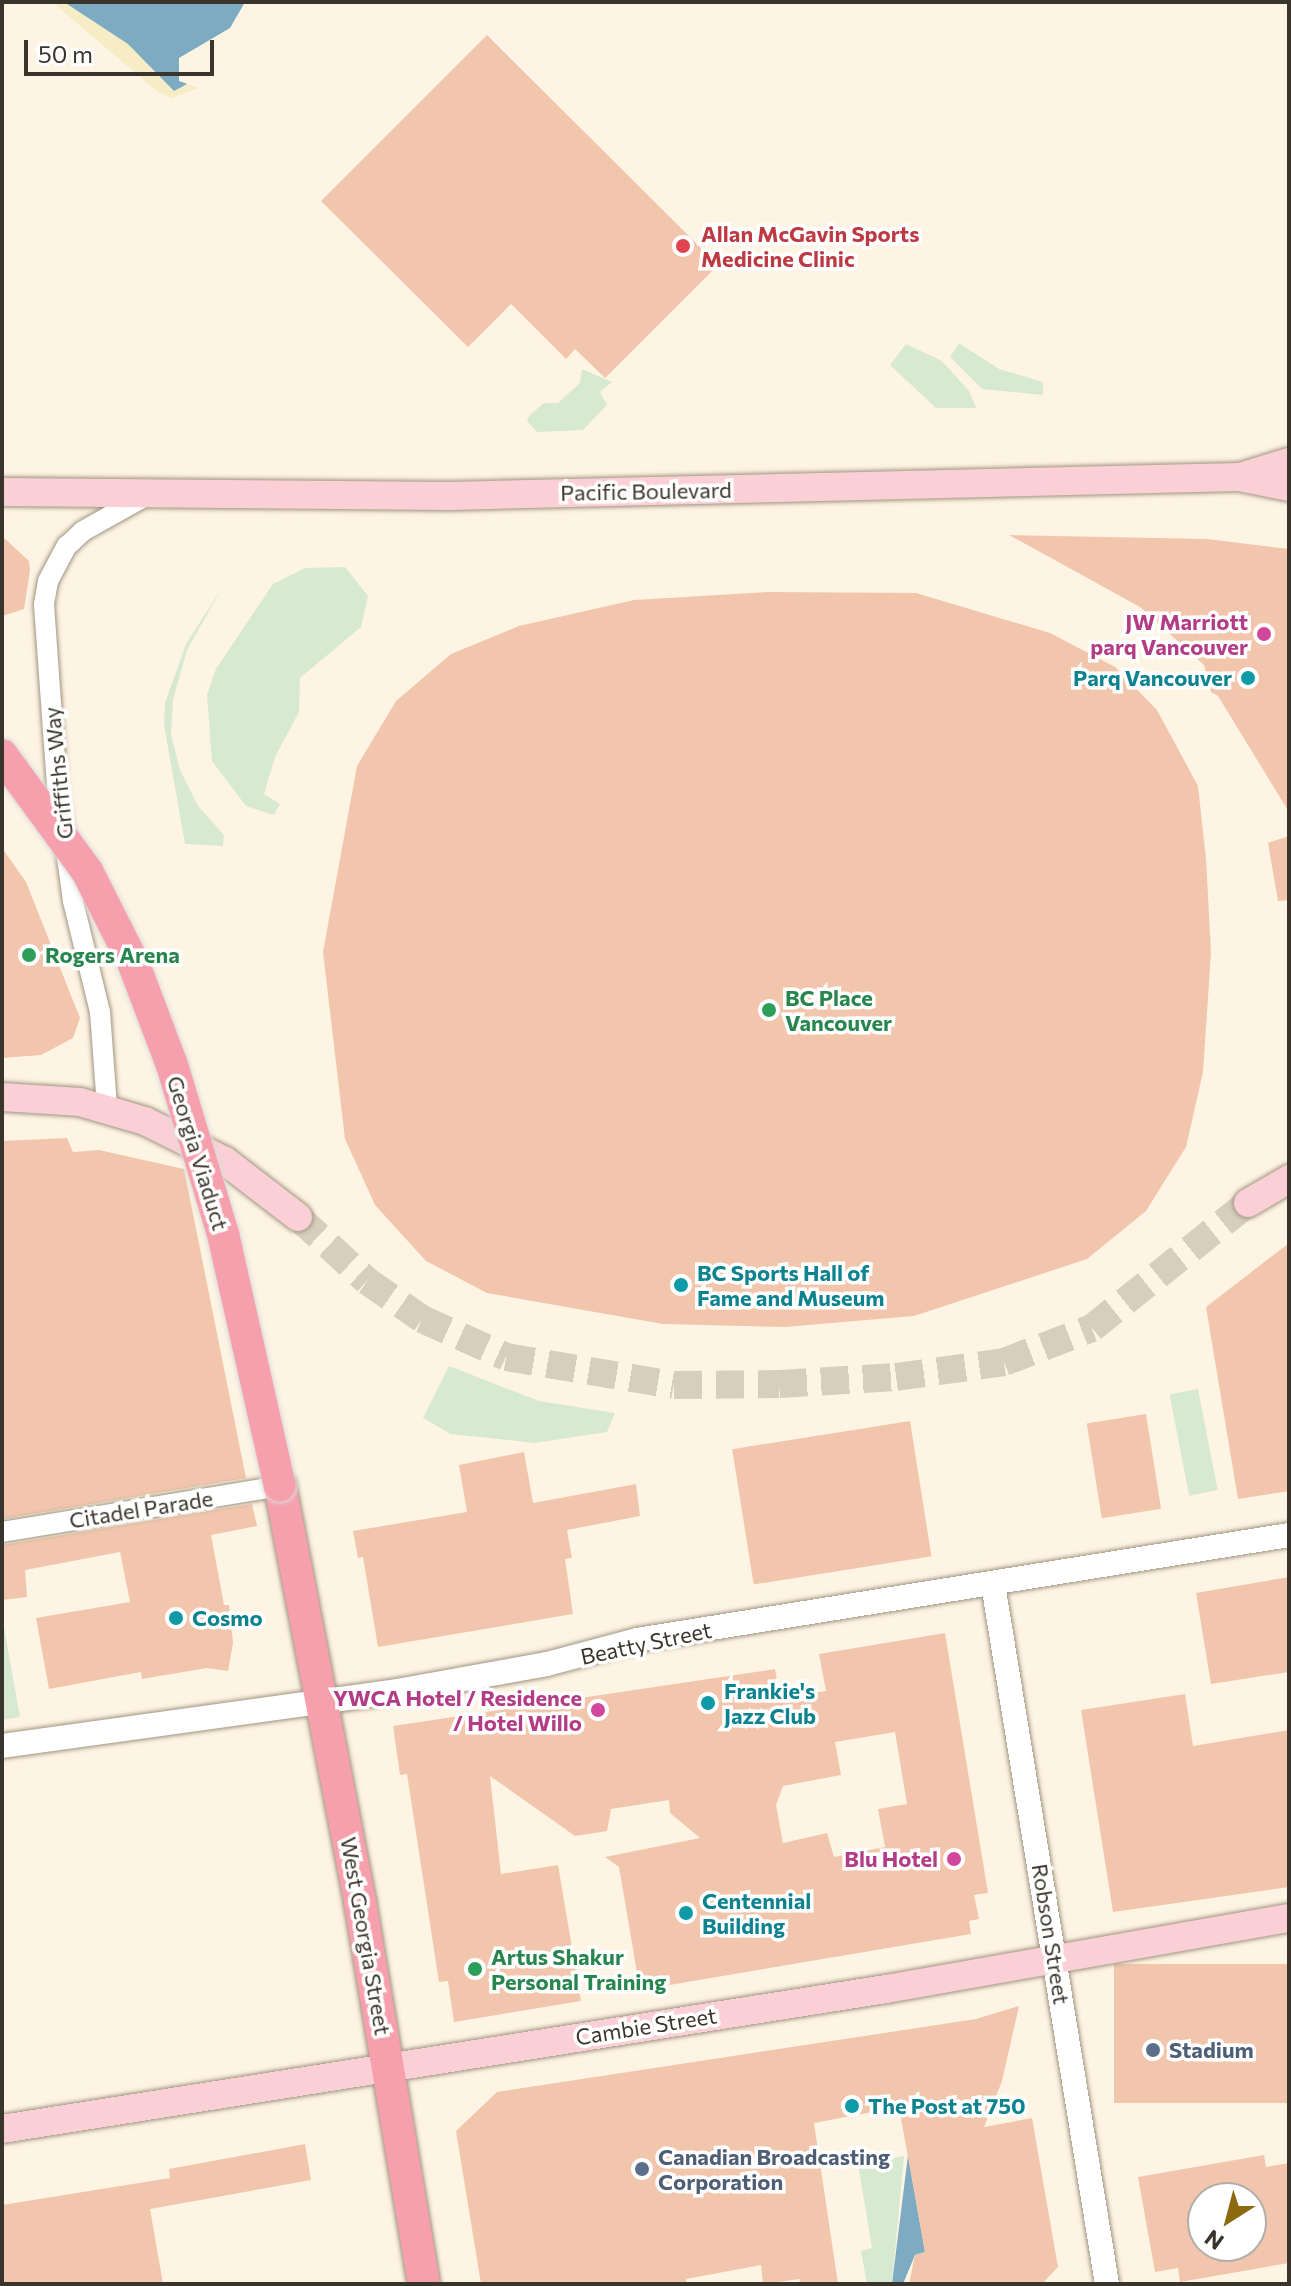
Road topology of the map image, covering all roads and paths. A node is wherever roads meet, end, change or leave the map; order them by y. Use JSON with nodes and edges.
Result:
{"nodes":[{"id":1,"x":1289,"y":462,"type":"edge"},
{"id":2,"x":1239,"y":477,"type":"junction"},
{"id":3,"x":1289,"y":487,"type":"edge"},
{"id":4,"x":156,"y":490,"type":"junction"},
{"id":5,"x":2,"y":492,"type":"edge"},
{"id":6,"x":2,"y":755,"type":"edge"},
{"id":7,"x":2,"y":1097,"type":"edge"},
{"id":8,"x":107,"y":1107,"type":"junction"},
{"id":9,"x":1289,"y":1179,"type":"edge"},
{"id":10,"x":1248,"y":1203,"type":"tunnel mouth"},
{"id":11,"x":298,"y":1217,"type":"tunnel mouth"},
{"id":12,"x":264,"y":1489,"type":"junction"},
{"id":13,"x":2,"y":1532,"type":"edge"},
{"id":14,"x":1289,"y":1535,"type":"edge"},
{"id":15,"x":993,"y":1584,"type":"junction"},
{"id":16,"x":301,"y":1590,"type":"joint"},
{"id":17,"x":323,"y":1702,"type":"junction"},
{"id":18,"x":2,"y":1746,"type":"edge"},
{"id":19,"x":1289,"y":1918,"type":"edge"},
{"id":20,"x":1054,"y":1958,"type":"junction"},
{"id":21,"x":389,"y":2067,"type":"junction"},
{"id":22,"x":2,"y":2129,"type":"edge"},
{"id":23,"x":424,"y":2284,"type":"edge"},
{"id":24,"x":1107,"y":2284,"type":"edge"}],
"edges":[{"from":1,"to":2,"type":"main road"},
{"from":2,"to":3,"type":"main road","name":"Pacific Boulevard"},
{"from":2,"to":4,"type":"main road","name":"Pacific Boulevard"},
{"from":4,"to":5,"type":"main road","name":"Pacific Boulevard"},
{"from":4,"to":8,"type":"street","name":"Griffiths Way"},
{"from":6,"to":12,"type":"main road","name":"Georgia Viaduct","bridge":true},
{"from":7,"to":8,"type":"main road"},
{"from":8,"to":11,"type":"main road"},
{"from":9,"to":10,"type":"main road"},
{"from":12,"to":13,"type":"street","name":"Citadel Parade"},
{"from":12,"to":16,"type":"main road","name":"Georgia Viaduct"},
{"from":14,"to":15,"type":"street","name":"Beatty Street"},
{"from":15,"to":17,"type":"street","name":"Beatty Street"},
{"from":15,"to":20,"type":"street","name":"Robson Street"},
{"from":16,"to":17,"type":"main road","name":"West Georgia Street"},
{"from":17,"to":18,"type":"street","name":"Beatty Street"},
{"from":17,"to":21,"type":"main road","name":"West Georgia Street"},
{"from":19,"to":20,"type":"main road","name":"Cambie Street"},
{"from":20,"to":21,"type":"main road","name":"Cambie Street"},
{"from":20,"to":24,"type":"street","name":"Robson Street"},
{"from":21,"to":22,"type":"main road","name":"Cambie Street"},
{"from":21,"to":23,"type":"main road","name":"West Georgia Street"}]}
